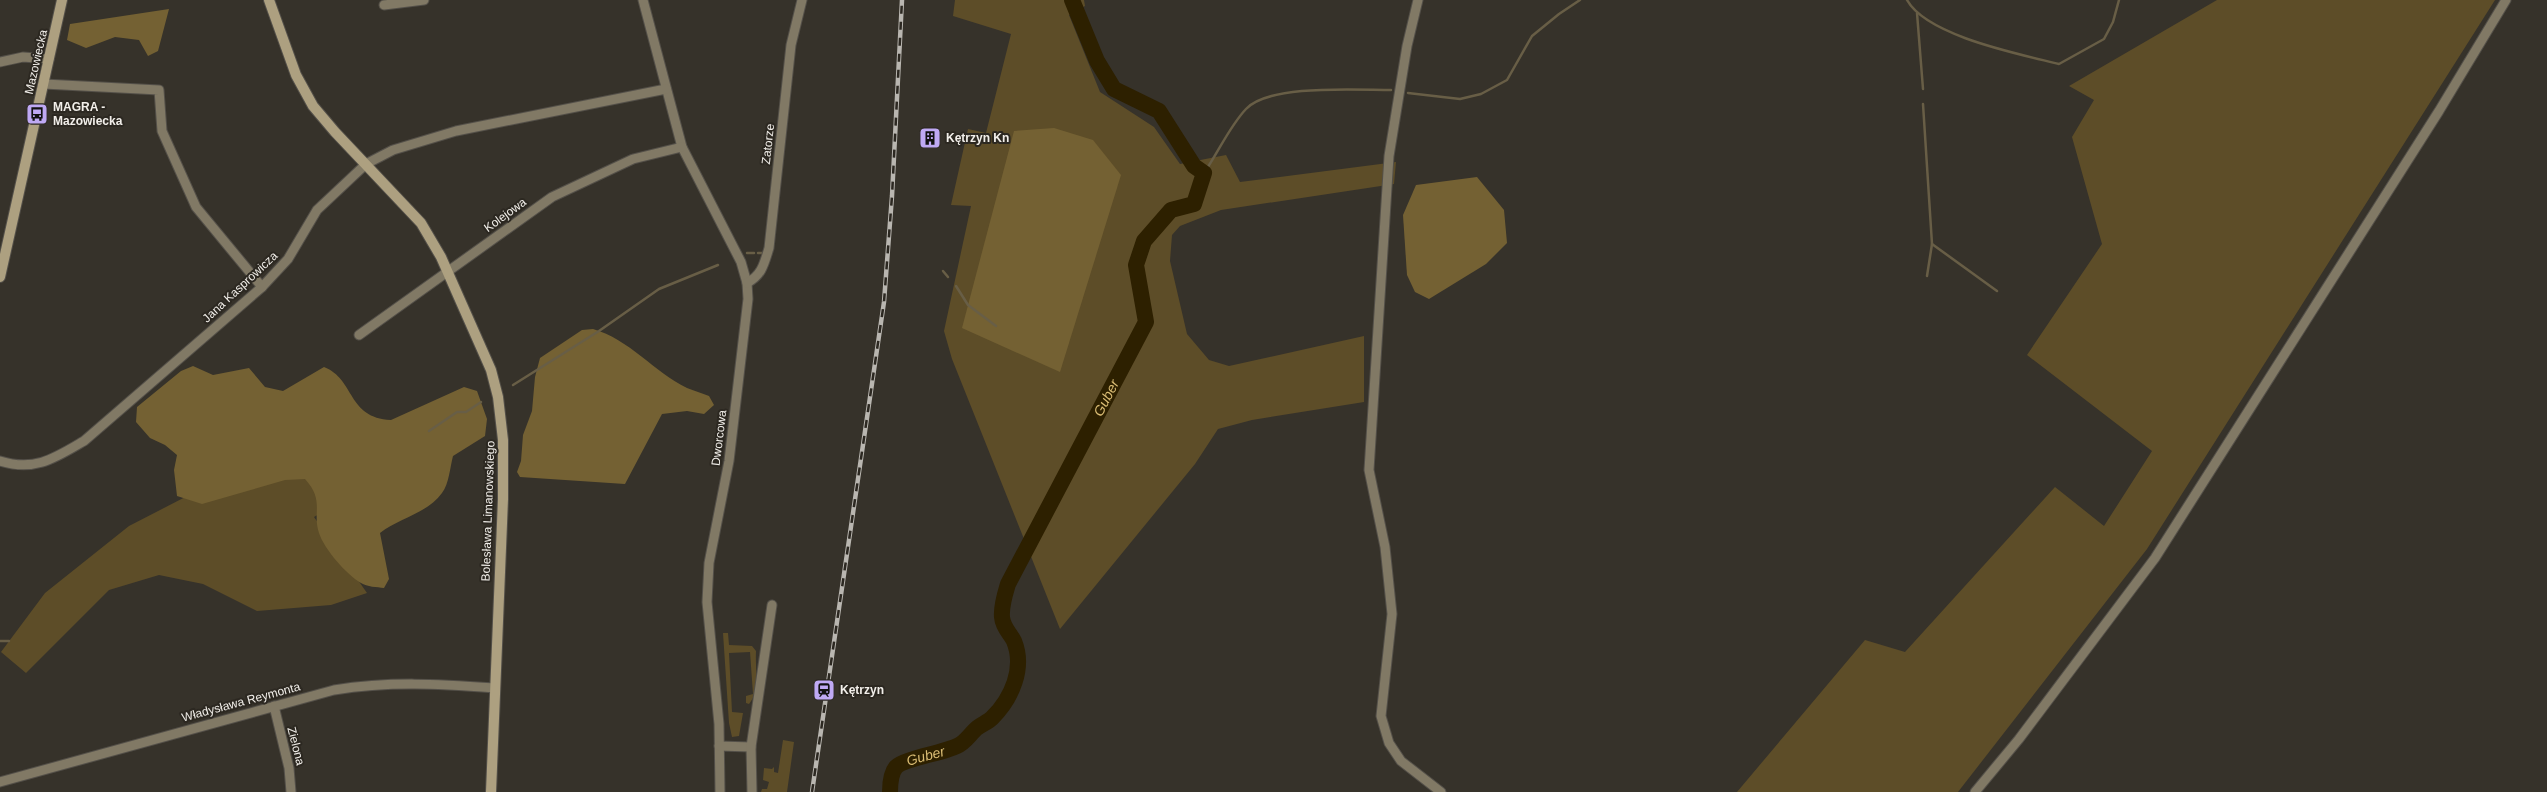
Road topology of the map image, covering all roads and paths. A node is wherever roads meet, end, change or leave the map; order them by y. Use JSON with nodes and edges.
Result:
{"nodes":[{"id":1,"x":62,"y":0,"type":"edge"},
{"id":2,"x":269,"y":0,"type":"edge"},
{"id":3,"x":424,"y":0,"type":"edge"},
{"id":4,"x":643,"y":0,"type":"edge"},
{"id":5,"x":802,"y":0,"type":"edge"},
{"id":6,"x":1418,"y":0,"type":"edge"},
{"id":7,"x":2506,"y":0,"type":"edge"},
{"id":8,"x":384,"y":5,"type":"dead end"},
{"id":9,"x":49,"y":58,"type":"junction"},
{"id":10,"x":0,"y":62,"type":"edge"},
{"id":11,"x":44,"y":84,"type":"junction"},
{"id":12,"x":666,"y":89,"type":"junction"},
{"id":13,"x":682,"y":147,"type":"junction"},
{"id":14,"x":366,"y":164,"type":"junction"},
{"id":15,"x":448,"y":271,"type":"junction"},
{"id":16,"x":0,"y":277,"type":"edge"},
{"id":17,"x":747,"y":283,"type":"junction"},
{"id":18,"x":262,"y":287,"type":"junction"},
{"id":19,"x":359,"y":335,"type":"dead end"},
{"id":20,"x":0,"y":461,"type":"edge"},
{"id":21,"x":772,"y":604,"type":"dead end"},
{"id":22,"x":495,"y":688,"type":"junction"},
{"id":23,"x":274,"y":706,"type":"junction"},
{"id":24,"x":719,"y":746,"type":"junction"},
{"id":25,"x":751,"y":747,"type":"junction"},
{"id":26,"x":0,"y":782,"type":"edge"},
{"id":27,"x":291,"y":792,"type":"edge"},
{"id":28,"x":491,"y":792,"type":"edge"},
{"id":29,"x":720,"y":792,"type":"edge"},
{"id":30,"x":752,"y":792,"type":"edge"},
{"id":31,"x":1441,"y":792,"type":"edge"},
{"id":32,"x":1975,"y":792,"type":"edge"}],
"edges":[{"from":1,"to":9,"type":"street","name":"Mazowiecka"},
{"from":2,"to":14,"type":"street","name":"Bolesława Limanowskiego"},
{"from":3,"to":8,"type":"street"},
{"from":4,"to":12,"type":"street","name":"Dworcowa"},
{"from":5,"to":17,"type":"street","name":"Zatorze"},
{"from":6,"to":31,"type":"street"},
{"from":7,"to":32,"type":"street"},
{"from":9,"to":10,"type":"street"},
{"from":9,"to":11,"type":"street","name":"Mazowiecka"},
{"from":11,"to":16,"type":"street","name":"Mazowiecka"},
{"from":11,"to":18,"type":"street"},
{"from":12,"to":13,"type":"street","name":"Dworcowa"},
{"from":12,"to":14,"type":"street","name":"Jana Kasprowicza"},
{"from":13,"to":15,"type":"street","name":"Kolejowa"},
{"from":13,"to":17,"type":"street","name":"Dworcowa"},
{"from":14,"to":15,"type":"street","name":"Bolesława Limanowskiego"},
{"from":14,"to":18,"type":"street","name":"Jana Kasprowicza"},
{"from":15,"to":19,"type":"street","name":"Kolejowa"},
{"from":15,"to":22,"type":"street","name":"Bolesława Limanowskiego"},
{"from":17,"to":24,"type":"street","name":"Dworcowa"},
{"from":18,"to":20,"type":"street","name":"Jana Kasprowicza"},
{"from":21,"to":25,"type":"street"},
{"from":22,"to":23,"type":"street","name":"Władysława Reymonta"},
{"from":22,"to":28,"type":"street","name":"Bolesława Limanowskiego"},
{"from":23,"to":26,"type":"street","name":"Władysława Reymonta"},
{"from":23,"to":27,"type":"street","name":"Zielona"},
{"from":24,"to":25,"type":"street"},
{"from":24,"to":29,"type":"street","name":"Dworcowa"},
{"from":25,"to":30,"type":"street"}]}
